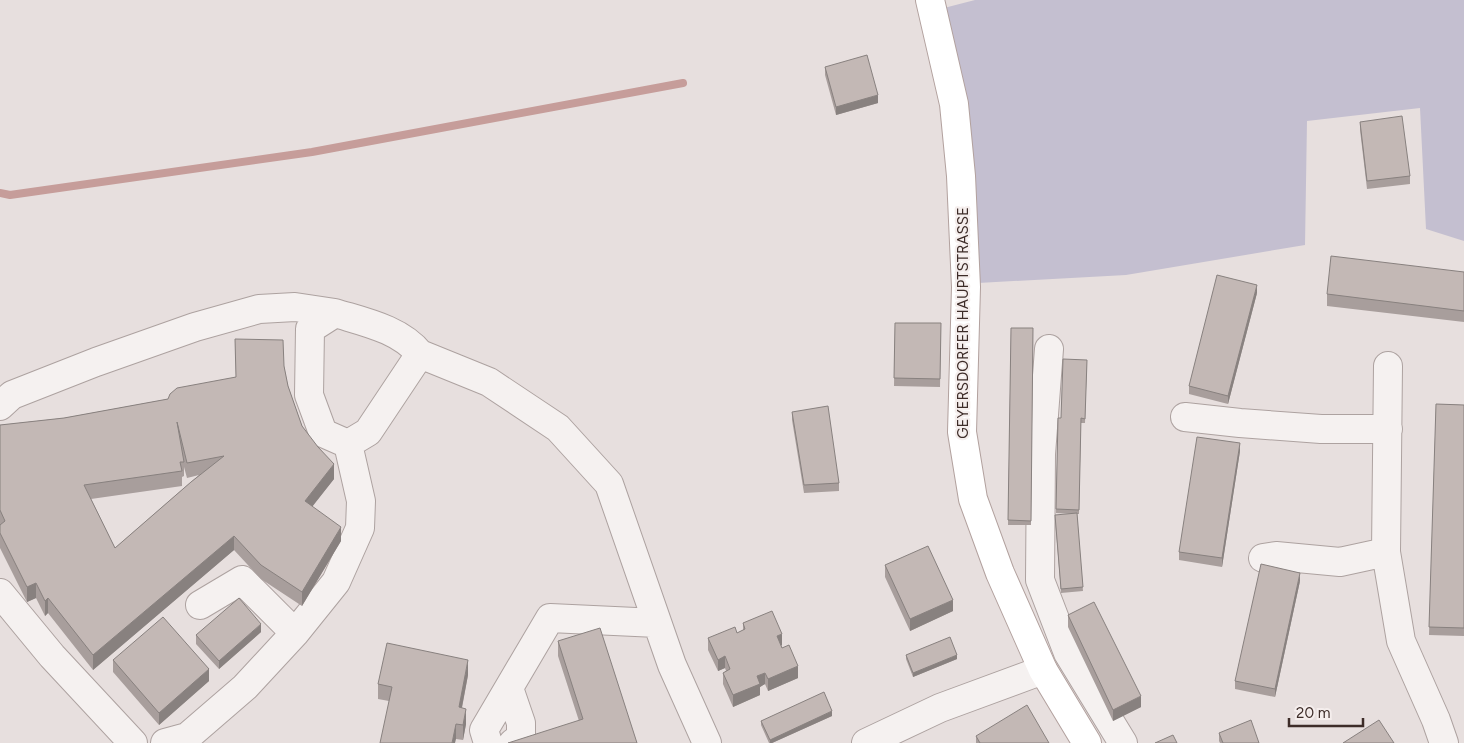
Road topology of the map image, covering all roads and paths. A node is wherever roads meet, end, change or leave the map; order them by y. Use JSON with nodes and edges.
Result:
{"nodes":[{"id":1,"x":930,"y":0,"type":"edge"},
{"id":2,"x":335,"y":313,"type":"junction"},
{"id":3,"x":1049,"y":349,"type":"dead end"},
{"id":4,"x":420,"y":354,"type":"junction"},
{"id":5,"x":1388,"y":366,"type":"dead end"},
{"id":6,"x":0,"y":406,"type":"edge"},
{"id":7,"x":1186,"y":417,"type":"dead end"},
{"id":8,"x":1388,"y":429,"type":"junction"},
{"id":9,"x":348,"y":444,"type":"junction"},
{"id":10,"x":1386,"y":552,"type":"junction"},
{"id":11,"x":1263,"y":558,"type":"dead end"},
{"id":12,"x":0,"y":593,"type":"edge"},
{"id":13,"x":200,"y":605,"type":"dead end"},
{"id":14,"x":657,"y":623,"type":"junction"},
{"id":15,"x":295,"y":633,"type":"junction"},
{"id":16,"x":1043,"y":670,"type":"junction"},
{"id":17,"x":509,"y":688,"type":"junction"},
{"id":18,"x":133,"y":743,"type":"edge"},
{"id":19,"x":165,"y":743,"type":"edge"},
{"id":20,"x":488,"y":743,"type":"edge"},
{"id":21,"x":513,"y":743,"type":"edge"},
{"id":22,"x":707,"y":743,"type":"edge"},
{"id":23,"x":866,"y":743,"type":"edge"},
{"id":24,"x":1086,"y":743,"type":"edge"},
{"id":25,"x":1123,"y":743,"type":"edge"},
{"id":26,"x":1444,"y":743,"type":"edge"}],
"edges":[{"from":1,"to":16,"type":"main road","name":"GEYERSDORFER HAUPTSTRASSE"},
{"from":2,"to":4,"type":"street"},
{"from":2,"to":6,"type":"street"},
{"from":2,"to":9,"type":"street"},
{"from":3,"to":25,"type":"street"},
{"from":4,"to":9,"type":"street"},
{"from":4,"to":14,"type":"street"},
{"from":5,"to":8,"type":"street"},
{"from":7,"to":8,"type":"street"},
{"from":8,"to":10,"type":"street"},
{"from":9,"to":15,"type":"street"},
{"from":10,"to":11,"type":"street"},
{"from":10,"to":26,"type":"street"},
{"from":12,"to":18,"type":"street"},
{"from":13,"to":15,"type":"street"},
{"from":14,"to":17,"type":"street"},
{"from":14,"to":22,"type":"street"},
{"from":15,"to":19,"type":"street"},
{"from":16,"to":23,"type":"street"},
{"from":16,"to":24,"type":"main road","name":"GEYERSDORFER HAUPTSTRASSE"},
{"from":17,"to":20,"type":"street"},
{"from":17,"to":21,"type":"street"}]}
